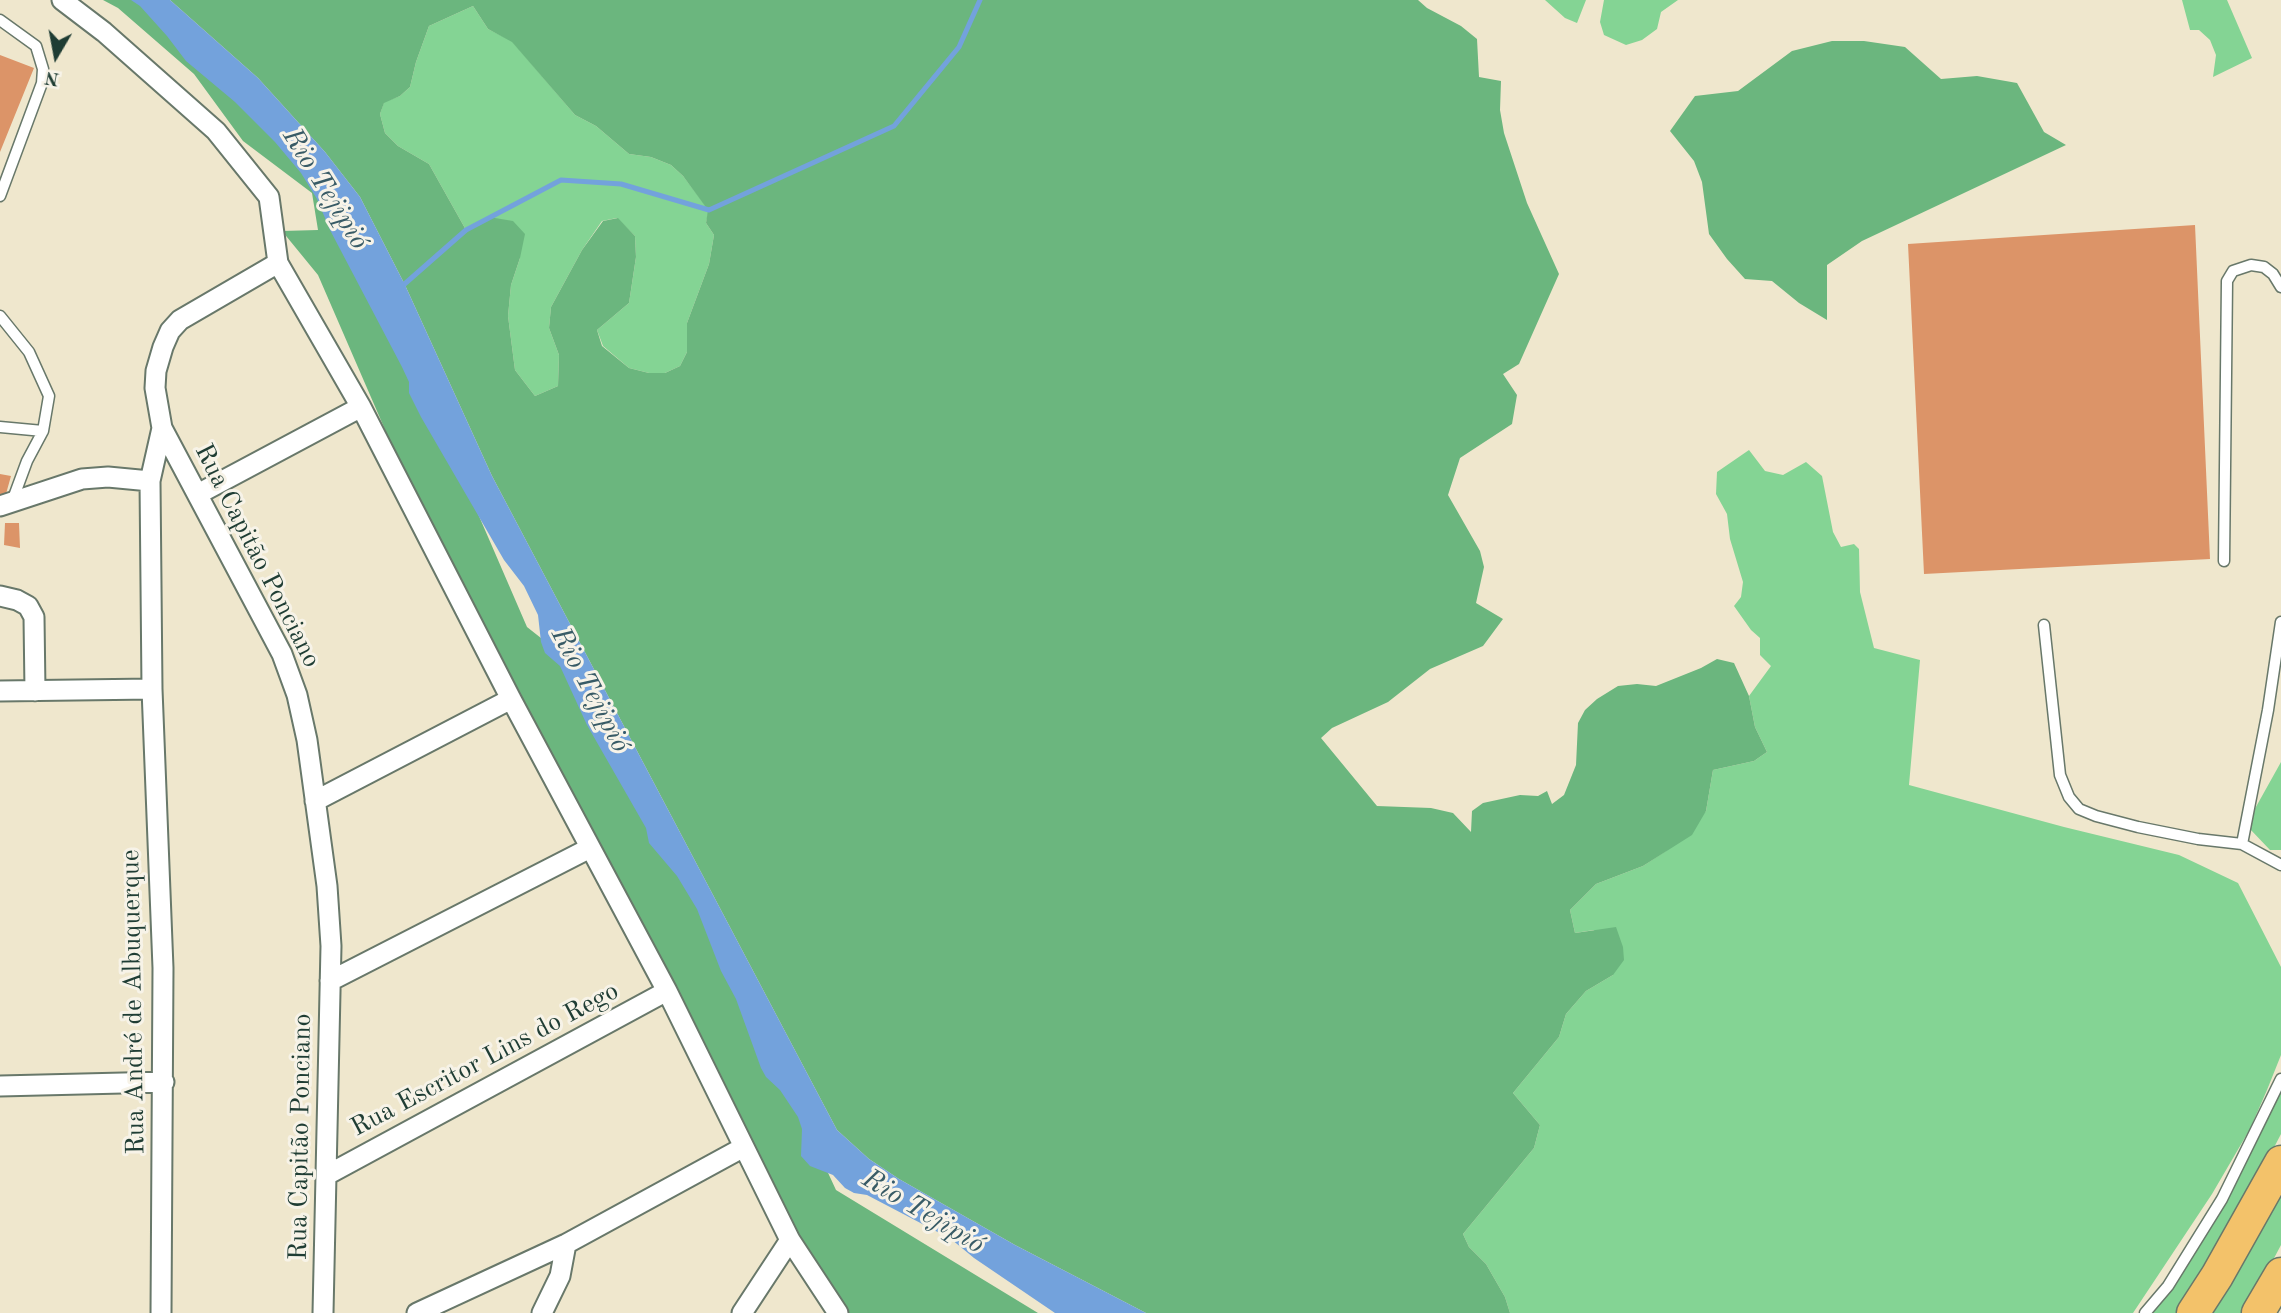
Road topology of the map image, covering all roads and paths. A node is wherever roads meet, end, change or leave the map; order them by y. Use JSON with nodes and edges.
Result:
{"nodes":[{"id":1,"x":62,"y":0,"type":"edge"},
{"id":2,"x":0,"y":20,"type":"edge"},
{"id":3,"x":0,"y":196,"type":"edge"},
{"id":4,"x":278,"y":263,"type":"junction"},
{"id":5,"x":2281,"y":287,"type":"edge"},
{"id":6,"x":0,"y":316,"type":"edge"},
{"id":7,"x":361,"y":407,"type":"junction"},
{"id":8,"x":0,"y":427,"type":"edge"},
{"id":9,"x":162,"y":428,"type":"junction"},
{"id":10,"x":43,"y":432,"type":"junction"},
{"id":11,"x":150,"y":481,"type":"junction"},
{"id":12,"x":198,"y":494,"type":"junction"},
{"id":13,"x":6,"y":505,"type":"edge"},
{"id":14,"x":2224,"y":561,"type":"dead end"},
{"id":15,"x":0,"y":596,"type":"edge"},
{"id":16,"x":2281,"y":622,"type":"edge"},
{"id":17,"x":2044,"y":625,"type":"dead end"},
{"id":18,"x":152,"y":690,"type":"junction"},
{"id":19,"x":0,"y":691,"type":"edge"},
{"id":20,"x":35,"y":691,"type":"junction"},
{"id":21,"x":511,"y":699,"type":"junction"},
{"id":22,"x":315,"y":801,"type":"junction"},
{"id":23,"x":2242,"y":844,"type":"junction"},
{"id":24,"x":590,"y":849,"type":"junction"},
{"id":25,"x":2281,"y":864,"type":"edge"},
{"id":26,"x":330,"y":981,"type":"junction"},
{"id":27,"x":667,"y":991,"type":"junction"},
{"id":28,"x":2281,"y":1079,"type":"edge"},
{"id":29,"x":164,"y":1082,"type":"junction"},
{"id":30,"x":0,"y":1086,"type":"edge"},
{"id":31,"x":744,"y":1147,"type":"junction"},
{"id":32,"x":2281,"y":1162,"type":"edge"},
{"id":33,"x":327,"y":1175,"type":"junction"},
{"id":34,"x":790,"y":1240,"type":"junction"},
{"id":35,"x":566,"y":1244,"type":"junction"},
{"id":36,"x":2281,"y":1273,"type":"edge"},
{"id":37,"x":161,"y":1313,"type":"edge"},
{"id":38,"x":323,"y":1313,"type":"edge"},
{"id":39,"x":417,"y":1313,"type":"edge"},
{"id":40,"x":542,"y":1313,"type":"edge"},
{"id":41,"x":743,"y":1313,"type":"edge"},
{"id":42,"x":838,"y":1313,"type":"edge"},
{"id":43,"x":2145,"y":1313,"type":"edge"},
{"id":44,"x":2193,"y":1313,"type":"edge"},
{"id":45,"x":2258,"y":1313,"type":"edge"}],
"edges":[{"from":1,"to":4,"type":"street"},
{"from":2,"to":3,"type":"lane"},
{"from":4,"to":7,"type":"street"},
{"from":4,"to":9,"type":"street","name":"Rua Capitão Ponciano"},
{"from":5,"to":14,"type":"lane"},
{"from":6,"to":10,"type":"lane"},
{"from":7,"to":12,"type":"street"},
{"from":7,"to":21,"type":"street"},
{"from":8,"to":10,"type":"lane"},
{"from":9,"to":11,"type":"street","name":"Rua André de Albuquerque"},
{"from":9,"to":12,"type":"street","name":"Rua Capitão Ponciano"},
{"from":10,"to":13,"type":"lane"},
{"from":11,"to":13,"type":"street"},
{"from":11,"to":18,"type":"street","name":"Rua André de Albuquerque"},
{"from":12,"to":22,"type":"street","name":"Rua Capitão Ponciano"},
{"from":15,"to":20,"type":"street"},
{"from":16,"to":23,"type":"lane"},
{"from":17,"to":23,"type":"lane"},
{"from":18,"to":20,"type":"street"},
{"from":18,"to":29,"type":"street","name":"Rua André de Albuquerque"},
{"from":19,"to":20,"type":"street"},
{"from":21,"to":22,"type":"street"},
{"from":21,"to":24,"type":"street"},
{"from":22,"to":26,"type":"street","name":"Rua Capitão Ponciano"},
{"from":23,"to":25,"type":"lane"},
{"from":24,"to":26,"type":"street"},
{"from":24,"to":27,"type":"street"},
{"from":26,"to":33,"type":"street","name":"Rua Capitão Ponciano"},
{"from":27,"to":31,"type":"street"},
{"from":27,"to":33,"type":"street","name":"Rua Escritor Lins do Rego"},
{"from":28,"to":43,"type":"lane"},
{"from":29,"to":30,"type":"street"},
{"from":29,"to":37,"type":"street","name":"Rua André de Albuquerque"},
{"from":31,"to":34,"type":"street"},
{"from":31,"to":35,"type":"street"},
{"from":32,"to":44,"type":"highway"},
{"from":33,"to":38,"type":"street","name":"Rua Capitão Ponciano"},
{"from":34,"to":41,"type":"street"},
{"from":34,"to":42,"type":"street"},
{"from":35,"to":39,"type":"street"},
{"from":35,"to":40,"type":"street"},
{"from":36,"to":45,"type":"highway"}]}
